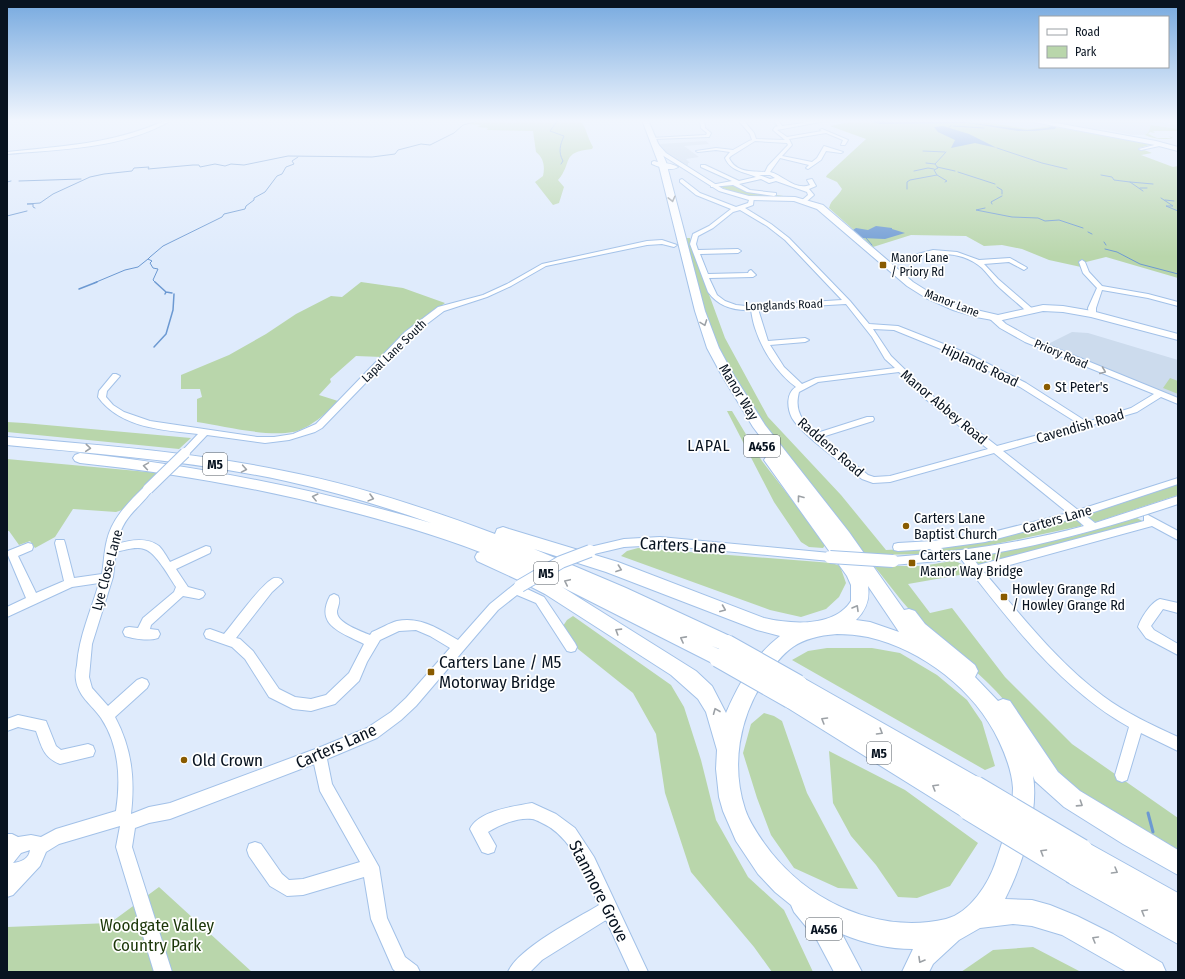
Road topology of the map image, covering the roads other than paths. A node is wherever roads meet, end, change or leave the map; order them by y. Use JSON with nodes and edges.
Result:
{"nodes":[{"id":1,"x":655,"y":166,"type":"edge"},
{"id":2,"x":659,"y":166,"type":"edge"},
{"id":3,"x":680,"y":166,"type":"joint"},
{"id":4,"x":733,"y":166,"type":"edge"},
{"id":5,"x":771,"y":166,"type":"edge"},
{"id":6,"x":812,"y":166,"type":"edge"},
{"id":7,"x":706,"y":167,"type":"dead end"},
{"id":8,"x":664,"y":168,"type":"junction"},
{"id":9,"x":807,"y":170,"type":"dead end"},
{"id":10,"x":767,"y":173,"type":"junction"},
{"id":11,"x":757,"y":176,"type":"junction"},
{"id":12,"x":778,"y":180,"type":"junction"},
{"id":13,"x":810,"y":180,"type":"dead end"},
{"id":14,"x":685,"y":182,"type":"dead end"},
{"id":15,"x":734,"y":182,"type":"junction"},
{"id":16,"x":713,"y":186,"type":"junction"},
{"id":17,"x":805,"y":189,"type":"junction"},
{"id":18,"x":774,"y":194,"type":"dead end"},
{"id":19,"x":662,"y":197,"type":"dead end"},
{"id":20,"x":752,"y":198,"type":"junction"},
{"id":21,"x":804,"y":200,"type":"junction"},
{"id":22,"x":738,"y":208,"type":"junction"},
{"id":23,"x":670,"y":239,"type":"joint"},
{"id":24,"x":738,"y":251,"type":"dead end"},
{"id":25,"x":696,"y":252,"type":"junction"},
{"id":26,"x":917,"y":255,"type":"dead end"},
{"id":27,"x":979,"y":262,"type":"junction"},
{"id":28,"x":1082,"y":262,"type":"dead end"},
{"id":29,"x":1024,"y":266,"type":"dead end"},
{"id":30,"x":752,"y":274,"type":"dead end"},
{"id":31,"x":706,"y":276,"type":"junction"},
{"id":32,"x":1100,"y":288,"type":"junction"},
{"id":33,"x":848,"y":302,"type":"junction"},
{"id":34,"x":1178,"y":304,"type":"edge"},
{"id":35,"x":753,"y":308,"type":"junction"},
{"id":36,"x":1030,"y":311,"type":"junction"},
{"id":37,"x":1092,"y":314,"type":"junction"},
{"id":38,"x":993,"y":317,"type":"junction"},
{"id":39,"x":867,"y":326,"type":"junction"},
{"id":40,"x":1178,"y":337,"type":"edge"},
{"id":41,"x":805,"y":339,"type":"dead end"},
{"id":42,"x":766,"y":342,"type":"junction"},
{"id":43,"x":899,"y":370,"type":"junction"},
{"id":44,"x":116,"y":376,"type":"dead end"},
{"id":45,"x":801,"y":387,"type":"junction"},
{"id":46,"x":1160,"y":394,"type":"junction"},
{"id":47,"x":1178,"y":401,"type":"edge"},
{"id":48,"x":870,"y":419,"type":"dead end"},
{"id":49,"x":1086,"y":425,"type":"junction"},
{"id":50,"x":205,"y":432,"type":"junction"},
{"id":51,"x":816,"y":436,"type":"junction"},
{"id":52,"x":7,"y":441,"type":"edge"},
{"id":53,"x":996,"y":450,"type":"junction"},
{"id":54,"x":7,"y":451,"type":"edge"},
{"id":55,"x":1178,"y":481,"type":"edge"},
{"id":56,"x":1178,"y":500,"type":"edge"},
{"id":57,"x":366,"y":510,"type":"junction"},
{"id":58,"x":419,"y":512,"type":"junction"},
{"id":59,"x":1077,"y":514,"type":"junction"},
{"id":60,"x":1139,"y":514,"type":"junction"},
{"id":61,"x":1153,"y":522,"type":"junction"},
{"id":62,"x":1093,"y":527,"type":"junction"},
{"id":63,"x":843,"y":536,"type":"junction"},
{"id":64,"x":1178,"y":536,"type":"edge"},
{"id":65,"x":60,"y":543,"type":"dead end"},
{"id":66,"x":933,"y":545,"type":"junction"},
{"id":67,"x":28,"y":547,"type":"dead end"},
{"id":68,"x":898,"y":547,"type":"dead end"},
{"id":69,"x":112,"y":549,"type":"junction"},
{"id":70,"x":205,"y":549,"type":"dead end"},
{"id":71,"x":963,"y":554,"type":"junction"},
{"id":72,"x":941,"y":558,"type":"junction"},
{"id":73,"x":168,"y":568,"type":"junction"},
{"id":74,"x":976,"y":570,"type":"junction"},
{"id":75,"x":106,"y":578,"type":"junction"},
{"id":76,"x":277,"y":582,"type":"dead end"},
{"id":77,"x":70,"y":583,"type":"junction"},
{"id":78,"x":518,"y":587,"type":"junction"},
{"id":79,"x":181,"y":591,"type":"junction"},
{"id":80,"x":199,"y":594,"type":"dead end"},
{"id":81,"x":334,"y":599,"type":"dead end"},
{"id":82,"x":32,"y":600,"type":"junction"},
{"id":83,"x":1178,"y":608,"type":"edge"},
{"id":84,"x":7,"y":612,"type":"edge"},
{"id":85,"x":817,"y":628,"type":"junction"},
{"id":86,"x":130,"y":632,"type":"dead end"},
{"id":87,"x":210,"y":634,"type":"dead end"},
{"id":88,"x":227,"y":639,"type":"junction"},
{"id":89,"x":371,"y":642,"type":"junction"},
{"id":90,"x":458,"y":647,"type":"junction"},
{"id":91,"x":571,"y":647,"type":"dead end"},
{"id":92,"x":1178,"y":650,"type":"edge"},
{"id":93,"x":722,"y":651,"type":"junction"},
{"id":94,"x":939,"y":661,"type":"junction"},
{"id":95,"x":142,"y":684,"type":"dead end"},
{"id":96,"x":107,"y":716,"type":"junction"},
{"id":97,"x":999,"y":718,"type":"junction"},
{"id":98,"x":7,"y":725,"type":"edge"},
{"id":99,"x":1137,"y":725,"type":"junction"},
{"id":100,"x":1178,"y":744,"type":"edge"},
{"id":101,"x":726,"y":749,"type":"junction"},
{"id":102,"x":88,"y":751,"type":"dead end"},
{"id":103,"x":319,"y":755,"type":"junction"},
{"id":104,"x":1122,"y":775,"type":"dead end"},
{"id":105,"x":1050,"y":779,"type":"junction"},
{"id":106,"x":126,"y":820,"type":"junction"},
{"id":107,"x":488,"y":846,"type":"dead end"},
{"id":108,"x":39,"y":847,"type":"junction"},
{"id":109,"x":10,"y":849,"type":"edge"},
{"id":110,"x":255,"y":850,"type":"dead end"},
{"id":111,"x":1079,"y":862,"type":"junction"},
{"id":112,"x":1178,"y":863,"type":"edge"},
{"id":113,"x":371,"y":867,"type":"junction"},
{"id":114,"x":26,"y":868,"type":"junction"},
{"id":115,"x":7,"y":869,"type":"edge"},
{"id":116,"x":7,"y":890,"type":"edge"},
{"id":117,"x":792,"y":890,"type":"junction"},
{"id":118,"x":1178,"y":907,"type":"edge"},
{"id":119,"x":609,"y":908,"type":"junction"},
{"id":120,"x":974,"y":916,"type":"junction"},
{"id":121,"x":950,"y":931,"type":"junction"},
{"id":122,"x":1178,"y":932,"type":"edge"},
{"id":123,"x":163,"y":972,"type":"edge"},
{"id":124,"x":411,"y":972,"type":"edge"},
{"id":125,"x":517,"y":972,"type":"edge"},
{"id":126,"x":639,"y":972,"type":"edge"},
{"id":127,"x":849,"y":972,"type":"edge"},
{"id":128,"x":915,"y":972,"type":"edge"},
{"id":129,"x":1153,"y":972,"type":"edge"}],
"edges":[{"from":1,"to":19,"type":"highway"},
{"from":2,"to":8,"type":"main road"},
{"from":3,"to":8,"type":"main road"},
{"from":3,"to":16,"type":"main road","name":"Manor Lane"},
{"from":4,"to":11,"type":"street"},
{"from":5,"to":10,"type":"street"},
{"from":6,"to":9,"type":"street"},
{"from":7,"to":15,"type":"street"},
{"from":8,"to":63,"type":"highway","name":"Manor Way","number":"A456","one_way":true},
{"from":10,"to":11,"type":"street"},
{"from":10,"to":12,"type":"street"},
{"from":11,"to":12,"type":"street"},
{"from":11,"to":15,"type":"street"},
{"from":12,"to":17,"type":"street"},
{"from":13,"to":17,"type":"street"},
{"from":14,"to":22,"type":"street","name":"Manor Abbey Road"},
{"from":15,"to":16,"type":"street"},
{"from":15,"to":18,"type":"street"},
{"from":16,"to":20,"type":"main road","name":"Manor Lane"},
{"from":17,"to":21,"type":"street"},
{"from":20,"to":21,"type":"main road","name":"Manor Lane"},
{"from":20,"to":22,"type":"street"},
{"from":21,"to":38,"type":"main road","name":"Manor Lane"},
{"from":22,"to":25,"type":"street","name":"Longlands Road"},
{"from":22,"to":33,"type":"street","name":"Manor Abbey Road"},
{"from":23,"to":50,"type":"street","name":"Lapal Lane South"},
{"from":85,"to":23,"type":"highway","name":"Manor Way","number":"A456","one_way":true},
{"from":24,"to":25,"type":"street"},
{"from":25,"to":31,"type":"street","name":"Longlands Road"},
{"from":26,"to":27,"type":"street"},
{"from":27,"to":29,"type":"street"},
{"from":27,"to":36,"type":"street"},
{"from":28,"to":32,"type":"street"},
{"from":30,"to":31,"type":"street"},
{"from":31,"to":35,"type":"street","name":"Longlands Road"},
{"from":32,"to":34,"type":"street"},
{"from":32,"to":37,"type":"street"},
{"from":33,"to":35,"type":"street","name":"Longlands Road"},
{"from":33,"to":39,"type":"street","name":"Manor Abbey Road"},
{"from":35,"to":42,"type":"street"},
{"from":36,"to":37,"type":"main road","name":"Manor Lane"},
{"from":36,"to":38,"type":"main road","name":"Manor Lane"},
{"from":37,"to":40,"type":"main road","name":"Manor Lane"},
{"from":38,"to":46,"type":"street","name":"Priory Road","one_way":true},
{"from":39,"to":43,"type":"street","name":"Manor Abbey Road"},
{"from":39,"to":49,"type":"street","name":"Hiplands Road"},
{"from":41,"to":42,"type":"street"},
{"from":42,"to":45,"type":"street"},
{"from":43,"to":45,"type":"street"},
{"from":43,"to":53,"type":"street","name":"Manor Abbey Road"},
{"from":44,"to":50,"type":"street"},
{"from":45,"to":51,"type":"street","name":"Raddens Road"},
{"from":46,"to":47,"type":"street","name":"Priory Road"},
{"from":46,"to":49,"type":"street","name":"Cavendish Road"},
{"from":48,"to":51,"type":"street"},
{"from":49,"to":53,"type":"street","name":"Cavendish Road"},
{"from":50,"to":69,"type":"street","name":"Lye Close Lane","bridge":true},
{"from":51,"to":53,"type":"street","name":"Raddens Road"},
{"from":52,"to":58,"type":"highway","number":"M5","one_way":true},
{"from":53,"to":59,"type":"street","name":"Manor Abbey Road"},
{"from":57,"to":54,"type":"highway","number":"M5","one_way":true},
{"from":55,"to":59,"type":"street","name":"Carters Lane"},
{"from":56,"to":60,"type":"street","name":"Carters Lane"},
{"from":93,"to":57,"type":"highway","number":"M5","one_way":true},
{"from":101,"to":57,"type":"highway","one_way":true},
{"from":58,"to":85,"type":"highway","one_way":true},
{"from":58,"to":93,"type":"highway","number":"M5"},
{"from":59,"to":62,"type":"street","name":"Manor Abbey Road"},
{"from":59,"to":66,"type":"street","name":"Carters Lane"},
{"from":60,"to":61,"type":"street"},
{"from":60,"to":62,"type":"street","name":"Carters Lane"},
{"from":61,"to":64,"type":"street"},
{"from":61,"to":74,"type":"street","name":"Carters Lane"},
{"from":62,"to":71,"type":"street","name":"Carters Lane"},
{"from":63,"to":94,"type":"highway","name":"Manor Way","number":"A456"},
{"from":63,"to":105,"type":"highway"},
{"from":65,"to":77,"type":"street"},
{"from":66,"to":68,"type":"street","name":"Carters Lane"},
{"from":66,"to":72,"type":"street"},
{"from":67,"to":82,"type":"street"},
{"from":69,"to":73,"type":"street"},
{"from":69,"to":75,"type":"street","name":"Lye Close Lane"},
{"from":70,"to":73,"type":"street"},
{"from":71,"to":72,"type":"street","name":"Carters Lane"},
{"from":71,"to":74,"type":"street"},
{"from":72,"to":78,"type":"street","name":"Carters Lane","bridge":true},
{"from":73,"to":79,"type":"street"},
{"from":74,"to":99,"type":"street"},
{"from":75,"to":77,"type":"street"},
{"from":75,"to":96,"type":"street","name":"Lye Close Lane"},
{"from":76,"to":88,"type":"street"},
{"from":77,"to":82,"type":"street"},
{"from":78,"to":90,"type":"street","name":"Carters Lane"},
{"from":78,"to":91,"type":"street"},
{"from":79,"to":80,"type":"street"},
{"from":79,"to":86,"type":"street"},
{"from":81,"to":89,"type":"street"},
{"from":82,"to":84,"type":"street"},
{"from":83,"to":92,"type":"street"},
{"from":85,"to":94,"type":"highway"},
{"from":85,"to":101,"type":"highway","name":"Manor Way"},
{"from":87,"to":88,"type":"street"},
{"from":88,"to":89,"type":"street"},
{"from":89,"to":90,"type":"street"},
{"from":90,"to":103,"type":"street","name":"Carters Lane"},
{"from":93,"to":111,"type":"highway","number":"M5","bridge":true},
{"from":94,"to":97,"type":"highway"},
{"from":95,"to":96,"type":"street"},
{"from":96,"to":106,"type":"street","name":"Lye Close Lane"},
{"from":97,"to":105,"type":"highway"},
{"from":97,"to":120,"type":"highway"},
{"from":98,"to":102,"type":"street"},
{"from":99,"to":100,"type":"street"},
{"from":99,"to":104,"type":"street"},
{"from":101,"to":117,"type":"highway"},
{"from":103,"to":106,"type":"street","name":"Carters Lane"},
{"from":103,"to":113,"type":"street"},
{"from":105,"to":112,"type":"highway","one_way":true},
{"from":106,"to":108,"type":"street","name":"Carters Lane"},
{"from":106,"to":123,"type":"street","name":"Lye Close Lane"},
{"from":107,"to":119,"type":"street","name":"Stanmore Grove"},
{"from":108,"to":109,"type":"street"},
{"from":108,"to":114,"type":"street"},
{"from":110,"to":113,"type":"street"},
{"from":111,"to":118,"type":"highway","number":"M5","one_way":true},
{"from":122,"to":111,"type":"highway","number":"M5","one_way":true},
{"from":113,"to":124,"type":"street"},
{"from":114,"to":115,"type":"street"},
{"from":114,"to":116,"type":"street"},
{"from":117,"to":121,"type":"highway"},
{"from":117,"to":127,"type":"highway","number":"A456"},
{"from":119,"to":125,"type":"street"},
{"from":119,"to":126,"type":"street","name":"Stanmore Grove"},
{"from":120,"to":121,"type":"highway"},
{"from":129,"to":120,"type":"highway","one_way":true},
{"from":121,"to":128,"type":"highway","one_way":true}]}
